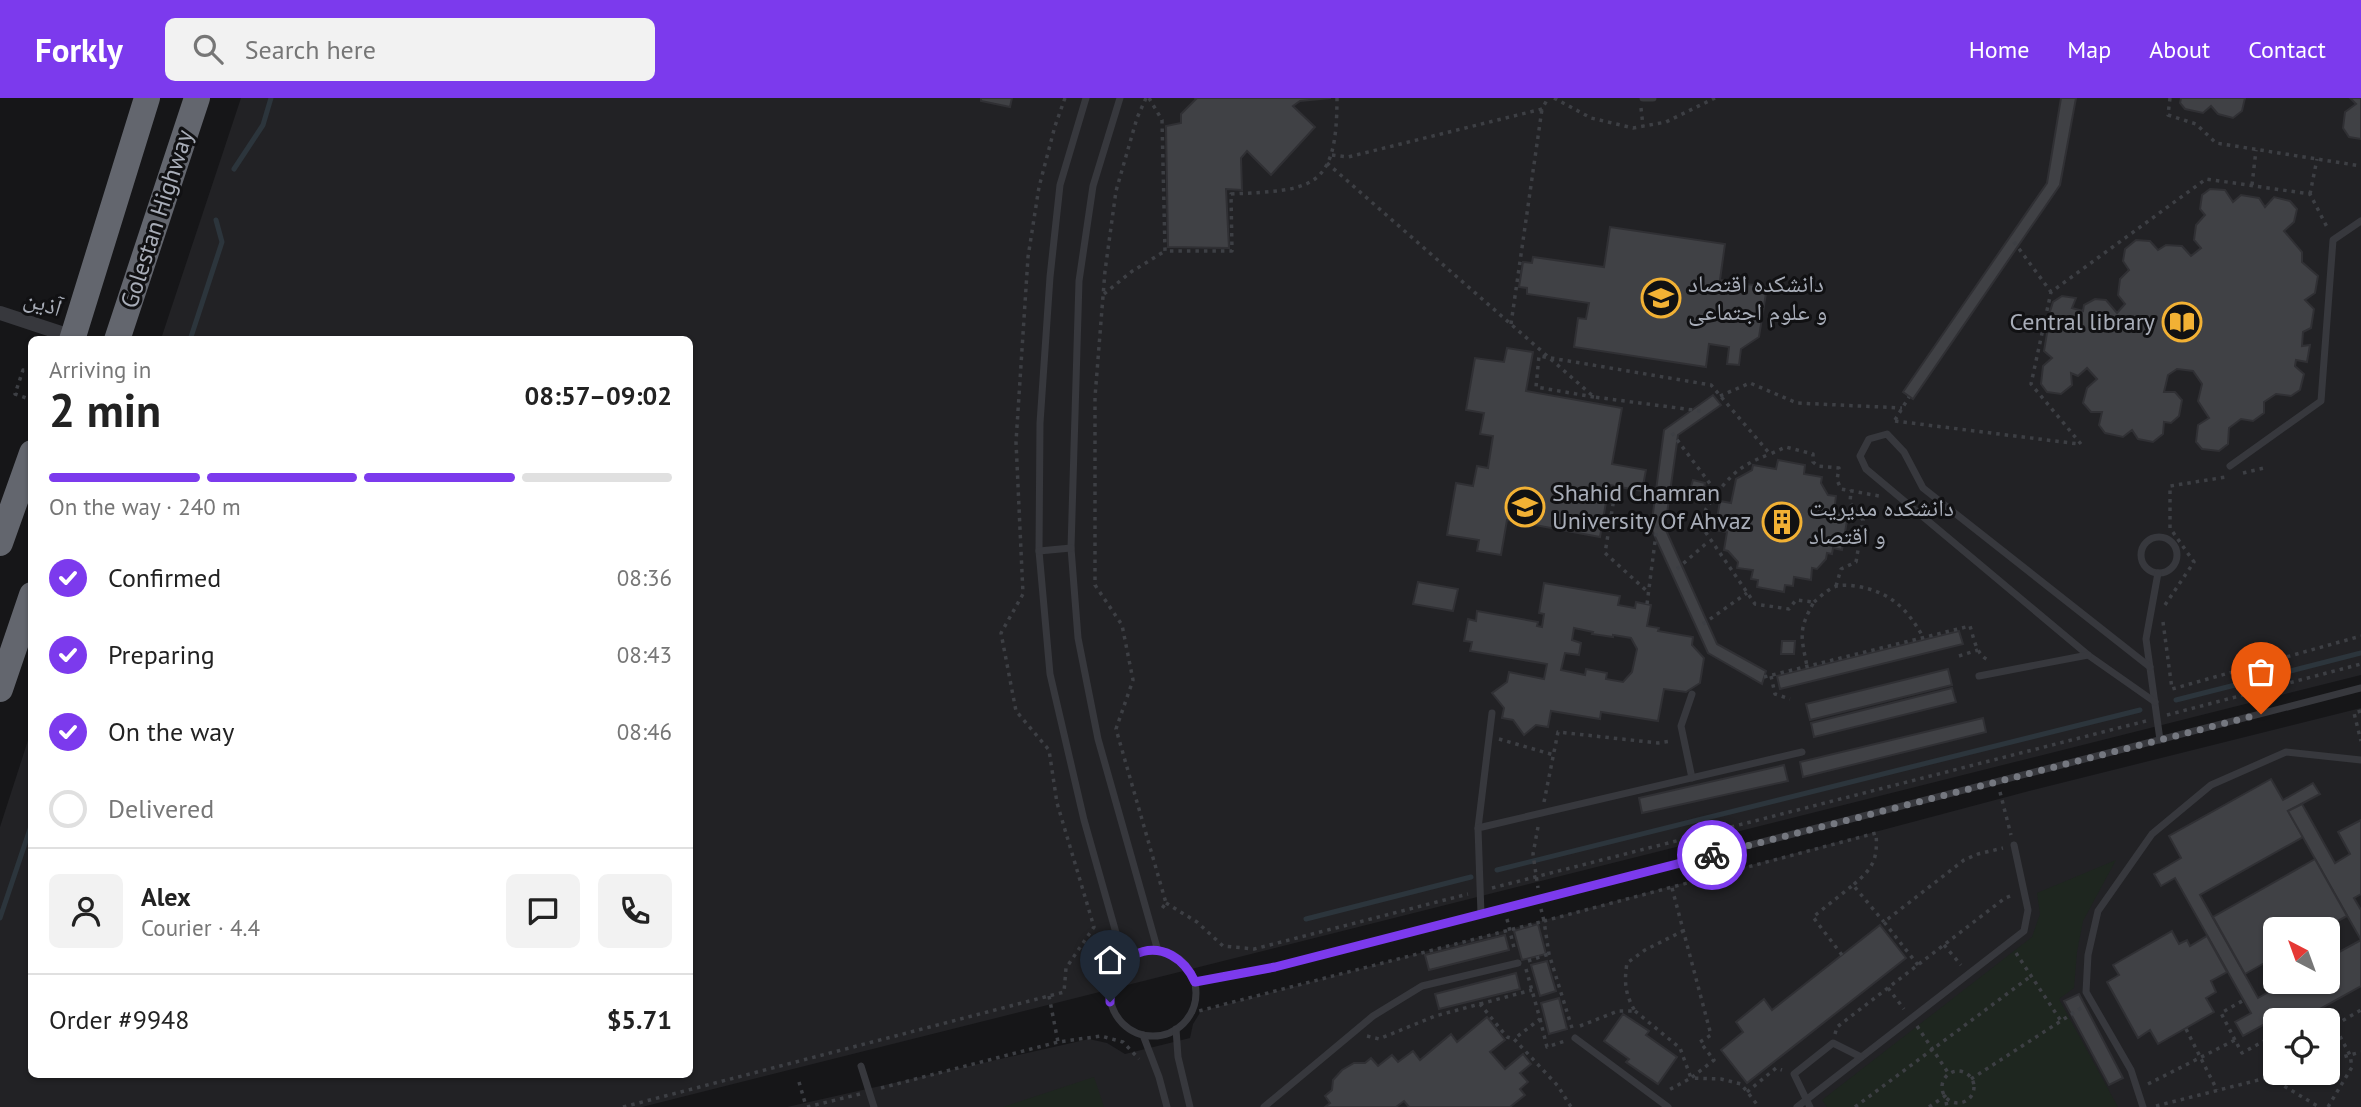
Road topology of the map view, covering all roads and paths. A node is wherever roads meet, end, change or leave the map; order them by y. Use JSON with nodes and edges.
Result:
{"nodes":[{"id":1,"x":147,"y":98,"type":"edge"},
{"id":2,"x":197,"y":98,"type":"edge"},
{"id":3,"x":1065,"y":98,"type":"edge"},
{"id":4,"x":1086,"y":98,"type":"edge"},
{"id":5,"x":1120,"y":98,"type":"edge"},
{"id":6,"x":1148,"y":98,"type":"edge"},
{"id":7,"x":1336,"y":98,"type":"edge"},
{"id":8,"x":1548,"y":98,"type":"edge"},
{"id":9,"x":1554,"y":98,"type":"edge"},
{"id":10,"x":1643,"y":98,"type":"edge"},
{"id":11,"x":1653,"y":98,"type":"edge"},
{"id":12,"x":1715,"y":98,"type":"edge"},
{"id":13,"x":2170,"y":98,"type":"edge"},
{"id":14,"x":1542,"y":109,"type":"junction"},
{"id":15,"x":2256,"y":150,"type":"junction"},
{"id":16,"x":1332,"y":155,"type":"junction"},
{"id":17,"x":2317,"y":159,"type":"junction"},
{"id":18,"x":1327,"y":163,"type":"junction"},
{"id":19,"x":2361,"y":166,"type":"edge"},
{"id":20,"x":2252,"y":186,"type":"junction"},
{"id":21,"x":2310,"y":194,"type":"junction"},
{"id":22,"x":2361,"y":221,"type":"edge"},
{"id":23,"x":2333,"y":240,"type":"junction"},
{"id":24,"x":2014,"y":243,"type":"dead end"},
{"id":25,"x":1165,"y":250,"type":"junction"},
{"id":26,"x":2051,"y":292,"type":"junction"},
{"id":27,"x":1103,"y":295,"type":"junction"},
{"id":28,"x":0,"y":313,"type":"edge"},
{"id":29,"x":1511,"y":324,"type":"junction"},
{"id":30,"x":66,"y":336,"type":"edge"},
{"id":31,"x":73,"y":336,"type":"edge"},
{"id":32,"x":118,"y":336,"type":"edge"},
{"id":33,"x":1549,"y":358,"type":"junction"},
{"id":34,"x":28,"y":372,"type":"edge"},
{"id":35,"x":1720,"y":396,"type":"junction"},
{"id":36,"x":1594,"y":397,"type":"junction"},
{"id":37,"x":1909,"y":397,"type":"dead end"},
{"id":38,"x":28,"y":399,"type":"edge"},
{"id":39,"x":1902,"y":408,"type":"junction"},
{"id":40,"x":1700,"y":411,"type":"dead end"},
{"id":41,"x":1895,"y":421,"type":"junction"},
{"id":42,"x":1672,"y":433,"type":"dead end"},
{"id":43,"x":1887,"y":434,"type":"junction"},
{"id":44,"x":1770,"y":454,"type":"junction"},
{"id":45,"x":28,"y":464,"type":"edge"},
{"id":46,"x":2230,"y":466,"type":"dead end"},
{"id":47,"x":2264,"y":468,"type":"dead end"},
{"id":48,"x":1616,"y":486,"type":"dead end"},
{"id":49,"x":1850,"y":491,"type":"junction"},
{"id":50,"x":1717,"y":493,"type":"junction"},
{"id":51,"x":1888,"y":504,"type":"dead end"},
{"id":52,"x":1657,"y":526,"type":"dead end"},
{"id":53,"x":1844,"y":536,"type":"dead end"},
{"id":54,"x":1860,"y":539,"type":"junction"},
{"id":55,"x":1709,"y":541,"type":"junction"},
{"id":56,"x":0,"y":543,"type":"edge"},
{"id":57,"x":1071,"y":548,"type":"junction"},
{"id":58,"x":1039,"y":551,"type":"junction"},
{"id":59,"x":1677,"y":569,"type":"dead end"},
{"id":60,"x":2158,"y":573,"type":"junction"},
{"id":61,"x":1836,"y":586,"type":"junction"},
{"id":62,"x":1649,"y":593,"type":"junction"},
{"id":63,"x":1747,"y":593,"type":"junction"},
{"id":64,"x":1023,"y":594,"type":"junction"},
{"id":65,"x":1814,"y":602,"type":"junction"},
{"id":66,"x":1044,"y":603,"type":"junction"},
{"id":67,"x":1647,"y":604,"type":"dead end"},
{"id":68,"x":28,"y":607,"type":"edge"},
{"id":69,"x":1703,"y":624,"type":"dead end"},
{"id":70,"x":2361,"y":636,"type":"edge"},
{"id":71,"x":1923,"y":637,"type":"junction"},
{"id":72,"x":1978,"y":650,"type":"junction"},
{"id":73,"x":2088,"y":655,"type":"junction"},
{"id":74,"x":1959,"y":656,"type":"dead end"},
{"id":75,"x":2000,"y":662,"type":"dead end"},
{"id":76,"x":2361,"y":664,"type":"edge"},
{"id":77,"x":1807,"y":667,"type":"junction"},
{"id":78,"x":2150,"y":667,"type":"junction"},
{"id":79,"x":1771,"y":676,"type":"junction"},
{"id":80,"x":1979,"y":676,"type":"dead end"},
{"id":81,"x":1764,"y":677,"type":"dead end"},
{"id":82,"x":2361,"y":688,"type":"edge"},
{"id":83,"x":0,"y":690,"type":"edge"},
{"id":84,"x":1692,"y":694,"type":"dead end"},
{"id":85,"x":1790,"y":699,"type":"dead end"},
{"id":86,"x":2155,"y":702,"type":"junction"},
{"id":87,"x":2361,"y":711,"type":"edge"},
{"id":88,"x":1492,"y":713,"type":"dead end"},
{"id":89,"x":2157,"y":718,"type":"junction"},
{"id":90,"x":1489,"y":736,"type":"junction"},
{"id":91,"x":1684,"y":738,"type":"junction"},
{"id":92,"x":2160,"y":740,"type":"junction"},
{"id":93,"x":2361,"y":741,"type":"edge"},
{"id":94,"x":1802,"y":752,"type":"dead end"},
{"id":95,"x":1554,"y":755,"type":"junction"},
{"id":96,"x":2361,"y":760,"type":"edge"},
{"id":97,"x":1692,"y":778,"type":"junction"},
{"id":98,"x":1997,"y":782,"type":"junction"},
{"id":99,"x":1542,"y":813,"type":"junction"},
{"id":100,"x":1478,"y":828,"type":"junction"},
{"id":101,"x":2014,"y":845,"type":"junction"},
{"id":102,"x":1536,"y":876,"type":"junction"},
{"id":103,"x":1853,"y":885,"type":"junction"},
{"id":104,"x":1672,"y":888,"type":"junction"},
{"id":105,"x":2025,"y":889,"type":"junction"},
{"id":106,"x":1480,"y":891,"type":"junction"},
{"id":107,"x":1540,"y":899,"type":"junction"},
{"id":108,"x":1166,"y":903,"type":"junction"},
{"id":109,"x":1504,"y":908,"type":"junction"},
{"id":110,"x":1481,"y":914,"type":"junction"},
{"id":111,"x":1544,"y":921,"type":"junction"},
{"id":112,"x":1884,"y":922,"type":"junction"},
{"id":113,"x":1150,"y":923,"type":"junction"},
{"id":114,"x":1510,"y":929,"type":"junction"},
{"id":115,"x":1683,"y":931,"type":"junction"},
{"id":116,"x":2010,"y":942,"type":"junction"},
{"id":117,"x":1944,"y":945,"type":"junction"},
{"id":118,"x":1158,"y":951,"type":"junction"},
{"id":119,"x":1549,"y":954,"type":"junction"},
{"id":120,"x":1842,"y":955,"type":"dead end"},
{"id":121,"x":1124,"y":961,"type":"junction"},
{"id":122,"x":1518,"y":963,"type":"joint"},
{"id":123,"x":1918,"y":965,"type":"junction"},
{"id":124,"x":1968,"y":974,"type":"junction"},
{"id":125,"x":2031,"y":976,"type":"junction"},
{"id":126,"x":1195,"y":982,"type":"junction"},
{"id":127,"x":1888,"y":988,"type":"junction"},
{"id":128,"x":1532,"y":990,"type":"junction"},
{"id":129,"x":1049,"y":996,"type":"junction"},
{"id":130,"x":2244,"y":1000,"type":"dead end"},
{"id":131,"x":2092,"y":1002,"type":"junction"},
{"id":132,"x":1480,"y":1004,"type":"junction"},
{"id":133,"x":2361,"y":1010,"type":"edge"},
{"id":134,"x":1635,"y":1011,"type":"junction"},
{"id":135,"x":1191,"y":1013,"type":"junction"},
{"id":136,"x":1912,"y":1018,"type":"junction"},
{"id":137,"x":1540,"y":1019,"type":"junction"},
{"id":138,"x":2061,"y":1021,"type":"junction"},
{"id":139,"x":2340,"y":1022,"type":"edge"},
{"id":140,"x":2186,"y":1028,"type":"dead end"},
{"id":141,"x":1572,"y":1029,"type":"junction"},
{"id":142,"x":1176,"y":1030,"type":"junction"},
{"id":143,"x":1352,"y":1033,"type":"junction"},
{"id":144,"x":1143,"y":1035,"type":"junction"},
{"id":145,"x":2340,"y":1036,"type":"edge"},
{"id":146,"x":1575,"y":1038,"type":"junction"},
{"id":147,"x":1514,"y":1039,"type":"junction"},
{"id":148,"x":2235,"y":1040,"type":"junction"},
{"id":149,"x":1058,"y":1042,"type":"junction"},
{"id":150,"x":2263,"y":1042,"type":"edge"},
{"id":151,"x":1833,"y":1043,"type":"junction"},
{"id":152,"x":1933,"y":1049,"type":"junction"},
{"id":153,"x":2361,"y":1052,"type":"edge"},
{"id":154,"x":2350,"y":1055,"type":"junction"},
{"id":155,"x":1861,"y":1057,"type":"junction"},
{"id":156,"x":2200,"y":1058,"type":"junction"},
{"id":157,"x":2340,"y":1058,"type":"edge"},
{"id":158,"x":1141,"y":1061,"type":"dead end"},
{"id":159,"x":861,"y":1066,"type":"dead end"},
{"id":160,"x":1794,"y":1074,"type":"junction"},
{"id":161,"x":1949,"y":1074,"type":"junction"},
{"id":162,"x":1691,"y":1078,"type":"junction"},
{"id":163,"x":2263,"y":1078,"type":"edge"},
{"id":164,"x":1971,"y":1079,"type":"junction"},
{"id":165,"x":799,"y":1082,"type":"dead end"},
{"id":166,"x":2283,"y":1085,"type":"edge"},
{"id":167,"x":2137,"y":1090,"type":"junction"},
{"id":168,"x":2217,"y":1090,"type":"junction"},
{"id":169,"x":869,"y":1091,"type":"junction"},
{"id":170,"x":1747,"y":1092,"type":"junction"},
{"id":171,"x":1945,"y":1096,"type":"junction"},
{"id":172,"x":1657,"y":1098,"type":"junction"},
{"id":173,"x":1808,"y":1103,"type":"edge"},
{"id":174,"x":623,"y":1107,"type":"edge"},
{"id":175,"x":807,"y":1107,"type":"edge"},
{"id":176,"x":874,"y":1107,"type":"edge"},
{"id":177,"x":1167,"y":1107,"type":"edge"},
{"id":178,"x":1190,"y":1107,"type":"edge"},
{"id":179,"x":1264,"y":1107,"type":"edge"},
{"id":180,"x":1571,"y":1107,"type":"edge"},
{"id":181,"x":1668,"y":1107,"type":"edge"},
{"id":182,"x":1759,"y":1107,"type":"edge"},
{"id":183,"x":1797,"y":1107,"type":"edge"},
{"id":184,"x":1855,"y":1107,"type":"edge"},
{"id":185,"x":1929,"y":1107,"type":"edge"},
{"id":186,"x":1947,"y":1107,"type":"edge"},
{"id":187,"x":2143,"y":1107,"type":"edge"},
{"id":188,"x":2154,"y":1107,"type":"edge"},
{"id":189,"x":2319,"y":1107,"type":"edge"},
{"id":190,"x":2328,"y":1107,"type":"edge"}],
"edges":[{"from":1,"to":31,"type":"highway","name":"Golestan Highway"},
{"from":2,"to":32,"type":"highway","name":"Golestan Highway"},
{"from":3,"to":64,"type":"path"},
{"from":4,"to":58,"type":"lane"},
{"from":5,"to":57,"type":"lane"},
{"from":6,"to":25,"type":"path"},
{"from":6,"to":27,"type":"path"},
{"from":7,"to":16,"type":"path"},
{"from":8,"to":14,"type":"path"},
{"from":9,"to":12,"type":"path"},
{"from":10,"to":11,"type":"lane"},
{"from":13,"to":15,"type":"path"},
{"from":14,"to":16,"type":"path"},
{"from":14,"to":29,"type":"path"},
{"from":15,"to":17,"type":"path"},
{"from":15,"to":20,"type":"path"},
{"from":16,"to":18,"type":"path"},
{"from":17,"to":19,"type":"path"},
{"from":17,"to":21,"type":"path"},
{"from":18,"to":25,"type":"path"},
{"from":18,"to":29,"type":"path"},
{"from":20,"to":21,"type":"path"},
{"from":20,"to":26,"type":"path"},
{"from":21,"to":23,"type":"path"},
{"from":22,"to":23,"type":"lane"},
{"from":23,"to":46,"type":"lane"},
{"from":24,"to":26,"type":"path"},
{"from":25,"to":27,"type":"path"},
{"from":26,"to":41,"type":"path"},
{"from":27,"to":108,"type":"path"},
{"from":28,"to":30,"type":"street","name":"آذین"},
{"from":29,"to":33,"type":"path"},
{"from":33,"to":35,"type":"path"},
{"from":33,"to":36,"type":"path"},
{"from":33,"to":36,"type":"path"},
{"from":34,"to":38,"type":"path"},
{"from":35,"to":39,"type":"path"},
{"from":35,"to":44,"type":"path"},
{"from":36,"to":40,"type":"path"},
{"from":37,"to":39,"type":"path"},
{"from":39,"to":41,"type":"path"},
{"from":41,"to":43,"type":"path"},
{"from":42,"to":50,"type":"path"},
{"from":43,"to":73,"type":"lane"},
{"from":43,"to":78,"type":"lane"},
{"from":44,"to":49,"type":"path"},
{"from":44,"to":50,"type":"path"},
{"from":45,"to":56,"type":"highway"},
{"from":47,"to":70,"type":"path"},
{"from":48,"to":62,"type":"path"},
{"from":49,"to":51,"type":"path"},
{"from":49,"to":54,"type":"path"},
{"from":50,"to":55,"type":"path"},
{"from":52,"to":62,"type":"path"},
{"from":53,"to":54,"type":"path"},
{"from":54,"to":61,"type":"path"},
{"from":55,"to":59,"type":"path"},
{"from":55,"to":63,"type":"path"},
{"from":57,"to":58,"type":"lane"},
{"from":57,"to":113,"type":"lane"},
{"from":58,"to":66,"type":"lane"},
{"from":60,"to":60,"type":"lane"},
{"from":60,"to":78,"type":"lane"},
{"from":61,"to":65,"type":"path"},
{"from":61,"to":71,"type":"path"},
{"from":62,"to":67,"type":"path"},
{"from":63,"to":65,"type":"path"},
{"from":63,"to":69,"type":"path"},
{"from":64,"to":66,"type":"path"},
{"from":64,"to":129,"type":"path"},
{"from":65,"to":77,"type":"path"},
{"from":66,"to":121,"type":"lane"},
{"from":68,"to":83,"type":"highway"},
{"from":71,"to":72,"type":"path"},
{"from":71,"to":77,"type":"path"},
{"from":72,"to":74,"type":"path"},
{"from":72,"to":75,"type":"path"},
{"from":73,"to":80,"type":"lane"},
{"from":73,"to":86,"type":"lane"},
{"from":76,"to":89,"type":"path"},
{"from":77,"to":79,"type":"path"},
{"from":78,"to":86,"type":"lane"},
{"from":79,"to":81,"type":"path"},
{"from":79,"to":85,"type":"path"},
{"from":82,"to":92,"type":"lane"},
{"from":84,"to":91,"type":"lane"},
{"from":86,"to":89,"type":"lane"},
{"from":87,"to":93,"type":"path"},
{"from":88,"to":90,"type":"lane"},
{"from":89,"to":92,"type":"lane"},
{"from":89,"to":102,"type":"path"},
{"from":90,"to":95,"type":"path"},
{"from":90,"to":100,"type":"lane"},
{"from":91,"to":95,"type":"path"},
{"from":91,"to":97,"type":"lane"},
{"from":92,"to":98,"type":"lane"},
{"from":94,"to":97,"type":"lane"},
{"from":95,"to":99,"type":"path"},
{"from":96,"to":131,"type":"lane"},
{"from":97,"to":99,"type":"lane"},
{"from":98,"to":101,"type":"path"},
{"from":98,"to":107,"type":"lane"},
{"from":99,"to":100,"type":"lane"},
{"from":99,"to":102,"type":"path"},
{"from":100,"to":106,"type":"lane"},
{"from":101,"to":105,"type":"lane"},
{"from":101,"to":112,"type":"path"},
{"from":102,"to":106,"type":"path"},
{"from":102,"to":107,"type":"path"},
{"from":103,"to":104,"type":"path"},
{"from":103,"to":112,"type":"path"},
{"from":103,"to":120,"type":"path"},
{"from":104,"to":111,"type":"path"},
{"from":104,"to":115,"type":"path"},
{"from":105,"to":116,"type":"lane"},
{"from":105,"to":117,"type":"path"},
{"from":106,"to":108,"type":"path"},
{"from":106,"to":110,"type":"lane"},
{"from":107,"to":109,"type":"lane"},
{"from":107,"to":111,"type":"path"},
{"from":108,"to":113,"type":"path"},
{"from":109,"to":110,"type":"lane"},
{"from":109,"to":114,"type":"path"},
{"from":110,"to":126,"type":"lane"},
{"from":111,"to":114,"type":"path"},
{"from":111,"to":119,"type":"path"},
{"from":112,"to":123,"type":"path"},
{"from":113,"to":118,"type":"lane"},
{"from":114,"to":122,"type":"path"},
{"from":114,"to":135,"type":"path"},
{"from":115,"to":134,"type":"path"},
{"from":115,"to":162,"type":"path"},
{"from":116,"to":124,"type":"lane"},
{"from":116,"to":125,"type":"path"},
{"from":117,"to":123,"type":"path"},
{"from":117,"to":124,"type":"path"},
{"from":118,"to":121,"type":"lane"},
{"from":118,"to":126,"type":"lane"},
{"from":119,"to":128,"type":"path"},
{"from":119,"to":141,"type":"path"},
{"from":121,"to":144,"type":"lane"},
{"from":122,"to":143,"type":"lane"},
{"from":123,"to":127,"type":"path"},
{"from":124,"to":136,"type":"lane"},
{"from":125,"to":138,"type":"path"},
{"from":125,"to":152,"type":"path"},
{"from":126,"to":135,"type":"lane"},
{"from":127,"to":136,"type":"path"},
{"from":127,"to":151,"type":"path"},
{"from":128,"to":132,"type":"path"},
{"from":128,"to":137,"type":"path"},
{"from":129,"to":149,"type":"path"},
{"from":129,"to":174,"type":"path"},
{"from":130,"to":148,"type":"path"},
{"from":131,"to":138,"type":"path"},
{"from":131,"to":167,"type":"lane"},
{"from":132,"to":143,"type":"path"},
{"from":132,"to":147,"type":"path"},
{"from":133,"to":139,"type":"path"},
{"from":134,"to":141,"type":"path"},
{"from":134,"to":162,"type":"path"},
{"from":135,"to":142,"type":"lane"},
{"from":136,"to":152,"type":"path"},
{"from":136,"to":155,"type":"lane"},
{"from":137,"to":146,"type":"path"},
{"from":137,"to":147,"type":"path"},
{"from":138,"to":164,"type":"path"},
{"from":140,"to":156,"type":"path"},
{"from":141,"to":146,"type":"path"},
{"from":142,"to":144,"type":"lane"},
{"from":142,"to":178,"type":"lane"},
{"from":143,"to":179,"type":"lane"},
{"from":144,"to":177,"type":"lane"},
{"from":145,"to":154,"type":"path"},
{"from":146,"to":172,"type":"lane"},
{"from":147,"to":180,"type":"path"},
{"from":148,"to":150,"type":"path"},
{"from":148,"to":156,"type":"path"},
{"from":149,"to":158,"type":"path"},
{"from":149,"to":169,"type":"path"},
{"from":151,"to":155,"type":"lane"},
{"from":151,"to":160,"type":"lane"},
{"from":152,"to":161,"type":"path"},
{"from":152,"to":184,"type":"path"},
{"from":153,"to":154,"type":"path"},
{"from":154,"to":157,"type":"path"},
{"from":154,"to":190,"type":"path"},
{"from":155,"to":173,"type":"lane"},
{"from":156,"to":167,"type":"path"},
{"from":156,"to":168,"type":"path"},
{"from":159,"to":169,"type":"lane"},
{"from":160,"to":170,"type":"path"},
{"from":160,"to":173,"type":"lane"},
{"from":161,"to":164,"type":"path"},
{"from":161,"to":171,"type":"path"},
{"from":162,"to":170,"type":"path"},
{"from":162,"to":172,"type":"path"},
{"from":163,"to":168,"type":"path"},
{"from":164,"to":171,"type":"path"},
{"from":165,"to":175,"type":"path"},
{"from":166,"to":189,"type":"path"},
{"from":167,"to":187,"type":"lane"},
{"from":168,"to":188,"type":"path"},
{"from":169,"to":175,"type":"path"},
{"from":169,"to":176,"type":"lane"},
{"from":170,"to":182,"type":"path"},
{"from":171,"to":185,"type":"path"},
{"from":171,"to":186,"type":"path"},
{"from":172,"to":181,"type":"lane"},
{"from":173,"to":183,"type":"lane"}]}
